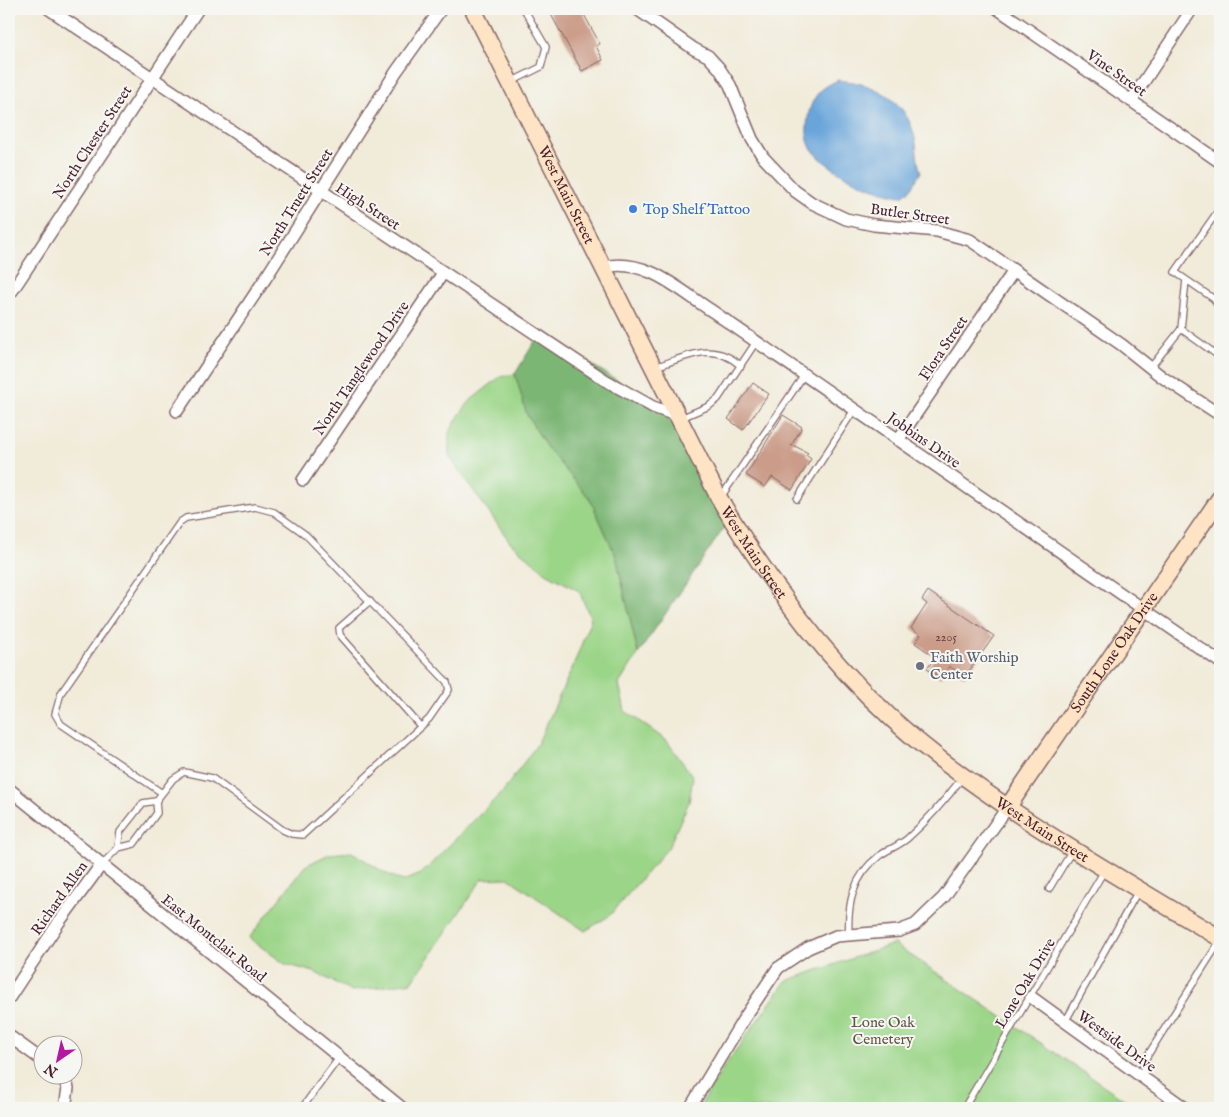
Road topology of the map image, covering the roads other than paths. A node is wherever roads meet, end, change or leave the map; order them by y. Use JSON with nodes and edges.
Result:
{"nodes":[{"id":1,"x":49,"y":9,"type":"edge"},
{"id":2,"x":198,"y":9,"type":"edge"},
{"id":3,"x":441,"y":9,"type":"edge"},
{"id":4,"x":524,"y":9,"type":"edge"},
{"id":5,"x":637,"y":9,"type":"edge"},
{"id":6,"x":998,"y":9,"type":"edge"},
{"id":7,"x":1192,"y":9,"type":"edge"},
{"id":8,"x":477,"y":11,"type":"edge"},
{"id":9,"x":152,"y":78,"type":"junction"},
{"id":10,"x":511,"y":82,"type":"junction"},
{"id":11,"x":1131,"y":101,"type":"junction"},
{"id":12,"x":1220,"y":162,"type":"edge"},
{"id":13,"x":320,"y":192,"type":"junction"},
{"id":14,"x":1220,"y":208,"type":"edge"},
{"id":15,"x":604,"y":267,"type":"junction"},
{"id":16,"x":1013,"y":272,"type":"junction"},
{"id":17,"x":443,"y":273,"type":"junction"},
{"id":18,"x":1186,"y":280,"type":"junction"},
{"id":19,"x":12,"y":291,"type":"dead end"},
{"id":20,"x":1220,"y":310,"type":"edge"},
{"id":21,"x":1181,"y":329,"type":"junction"},
{"id":22,"x":756,"y":342,"type":"junction"},
{"id":23,"x":1220,"y":357,"type":"edge"},
{"id":24,"x":741,"y":366,"type":"junction"},
{"id":25,"x":1151,"y":367,"type":"junction"},
{"id":26,"x":654,"y":368,"type":"junction"},
{"id":27,"x":804,"y":375,"type":"junction"},
{"id":28,"x":854,"y":410,"type":"junction"},
{"id":29,"x":177,"y":411,"type":"dead end"},
{"id":30,"x":1220,"y":415,"type":"edge"},
{"id":31,"x":678,"y":417,"type":"junction"},
{"id":32,"x":898,"y":440,"type":"junction"},
{"id":33,"x":303,"y":480,"type":"dead end"},
{"id":34,"x":720,"y":498,"type":"junction"},
{"id":35,"x":1220,"y":498,"type":"edge"},
{"id":36,"x":797,"y":499,"type":"dead end"},
{"id":37,"x":370,"y":601,"type":"junction"},
{"id":38,"x":1143,"y":610,"type":"junction"},
{"id":39,"x":1220,"y":662,"type":"edge"},
{"id":40,"x":421,"y":727,"type":"junction"},
{"id":41,"x":964,"y":776,"type":"junction"},
{"id":42,"x":162,"y":793,"type":"junction"},
{"id":43,"x":10,"y":795,"type":"edge"},
{"id":44,"x":156,"y":801,"type":"junction"},
{"id":45,"x":1007,"y":808,"type":"junction"},
{"id":46,"x":118,"y":848,"type":"junction"},
{"id":47,"x":1073,"y":849,"type":"junction"},
{"id":48,"x":101,"y":865,"type":"junction"},
{"id":49,"x":1106,"y":869,"type":"junction"},
{"id":50,"x":1049,"y":889,"type":"dead end"},
{"id":51,"x":1140,"y":889,"type":"junction"},
{"id":52,"x":848,"y":935,"type":"junction"},
{"id":53,"x":1220,"y":940,"type":"edge"},
{"id":54,"x":1031,"y":997,"type":"junction"},
{"id":55,"x":9,"y":998,"type":"edge"},
{"id":56,"x":1065,"y":1022,"type":"junction"},
{"id":57,"x":9,"y":1036,"type":"edge"},
{"id":58,"x":32,"y":1053,"type":"edge"},
{"id":59,"x":339,"y":1058,"type":"junction"},
{"id":60,"x":1145,"y":1080,"type":"junction"},
{"id":61,"x":66,"y":1084,"type":"edge"},
{"id":62,"x":65,"y":1108,"type":"edge"},
{"id":63,"x":302,"y":1108,"type":"edge"},
{"id":64,"x":402,"y":1108,"type":"edge"},
{"id":65,"x":690,"y":1108,"type":"edge"},
{"id":66,"x":964,"y":1108,"type":"edge"},
{"id":67,"x":1185,"y":1108,"type":"edge"}],
"edges":[{"from":1,"to":9,"type":"street","name":"High Street"},
{"from":2,"to":9,"type":"street","name":"North Chester Street"},
{"from":3,"to":13,"type":"street","name":"North Truett Street"},
{"from":4,"to":10,"type":"lane"},
{"from":5,"to":16,"type":"street","name":"Butler Street"},
{"from":6,"to":11,"type":"street","name":"Vine Street"},
{"from":7,"to":11,"type":"street"},
{"from":8,"to":10,"type":"main road","name":"West Main Street"},
{"from":9,"to":13,"type":"street","name":"High Street"},
{"from":9,"to":19,"type":"street","name":"North Chester Street"},
{"from":10,"to":15,"type":"main road","name":"West Main Street"},
{"from":11,"to":12,"type":"street","name":"Vine Street"},
{"from":13,"to":17,"type":"street","name":"High Street"},
{"from":13,"to":29,"type":"street","name":"North Truett Street"},
{"from":14,"to":18,"type":"lane"},
{"from":15,"to":22,"type":"street","name":"Jobbins Drive"},
{"from":15,"to":26,"type":"main road","name":"West Main Street"},
{"from":16,"to":25,"type":"street","name":"Butler Street"},
{"from":16,"to":32,"type":"street","name":"Flora Street"},
{"from":17,"to":31,"type":"street","name":"High Street"},
{"from":17,"to":33,"type":"street","name":"North Tanglewood Drive"},
{"from":18,"to":20,"type":"lane"},
{"from":18,"to":21,"type":"lane"},
{"from":21,"to":23,"type":"lane"},
{"from":21,"to":25,"type":"lane"},
{"from":22,"to":24,"type":"lane"},
{"from":22,"to":27,"type":"street","name":"Jobbins Drive"},
{"from":24,"to":26,"type":"lane"},
{"from":24,"to":31,"type":"lane"},
{"from":25,"to":30,"type":"street","name":"Butler Street"},
{"from":26,"to":31,"type":"main road","name":"West Main Street"},
{"from":27,"to":28,"type":"street","name":"Jobbins Drive"},
{"from":27,"to":34,"type":"lane"},
{"from":28,"to":32,"type":"street","name":"Jobbins Drive"},
{"from":28,"to":36,"type":"lane"},
{"from":31,"to":34,"type":"main road","name":"West Main Street"},
{"from":32,"to":38,"type":"street","name":"Jobbins Drive"},
{"from":34,"to":41,"type":"main road","name":"West Main Street"},
{"from":35,"to":38,"type":"main road","name":"South Lone Oak Drive"},
{"from":37,"to":40,"type":"lane"},
{"from":37,"to":40,"type":"lane"},
{"from":37,"to":42,"type":"lane"},
{"from":38,"to":39,"type":"street","name":"Jobbins Drive"},
{"from":38,"to":45,"type":"main road","name":"South Lone Oak Drive"},
{"from":40,"to":42,"type":"lane"},
{"from":41,"to":45,"type":"main road","name":"West Main Street"},
{"from":41,"to":52,"type":"lane"},
{"from":42,"to":44,"type":"lane"},
{"from":43,"to":48,"type":"street","name":"East Montclair Road"},
{"from":44,"to":46,"type":"lane"},
{"from":44,"to":46,"type":"lane"},
{"from":45,"to":47,"type":"main road","name":"West Main Street"},
{"from":45,"to":52,"type":"street"},
{"from":46,"to":48,"type":"lane"},
{"from":47,"to":49,"type":"main road","name":"West Main Street"},
{"from":47,"to":50,"type":"lane"},
{"from":48,"to":55,"type":"street","name":"Richard Allen"},
{"from":48,"to":59,"type":"street","name":"East Montclair Road"},
{"from":49,"to":51,"type":"main road","name":"West Main Street"},
{"from":49,"to":54,"type":"lane","name":"Lone Oak Drive"},
{"from":51,"to":53,"type":"main road","name":"West Main Street"},
{"from":51,"to":56,"type":"lane"},
{"from":52,"to":65,"type":"street"},
{"from":53,"to":60,"type":"lane"},
{"from":54,"to":56,"type":"street","name":"Westside Drive"},
{"from":54,"to":66,"type":"lane","name":"Lone Oak Drive"},
{"from":56,"to":60,"type":"street","name":"Westside Drive"},
{"from":57,"to":58,"type":"street"},
{"from":59,"to":63,"type":"lane"},
{"from":59,"to":64,"type":"street","name":"East Montclair Road"},
{"from":60,"to":67,"type":"street","name":"Westside Drive"},
{"from":61,"to":62,"type":"street"}]}
